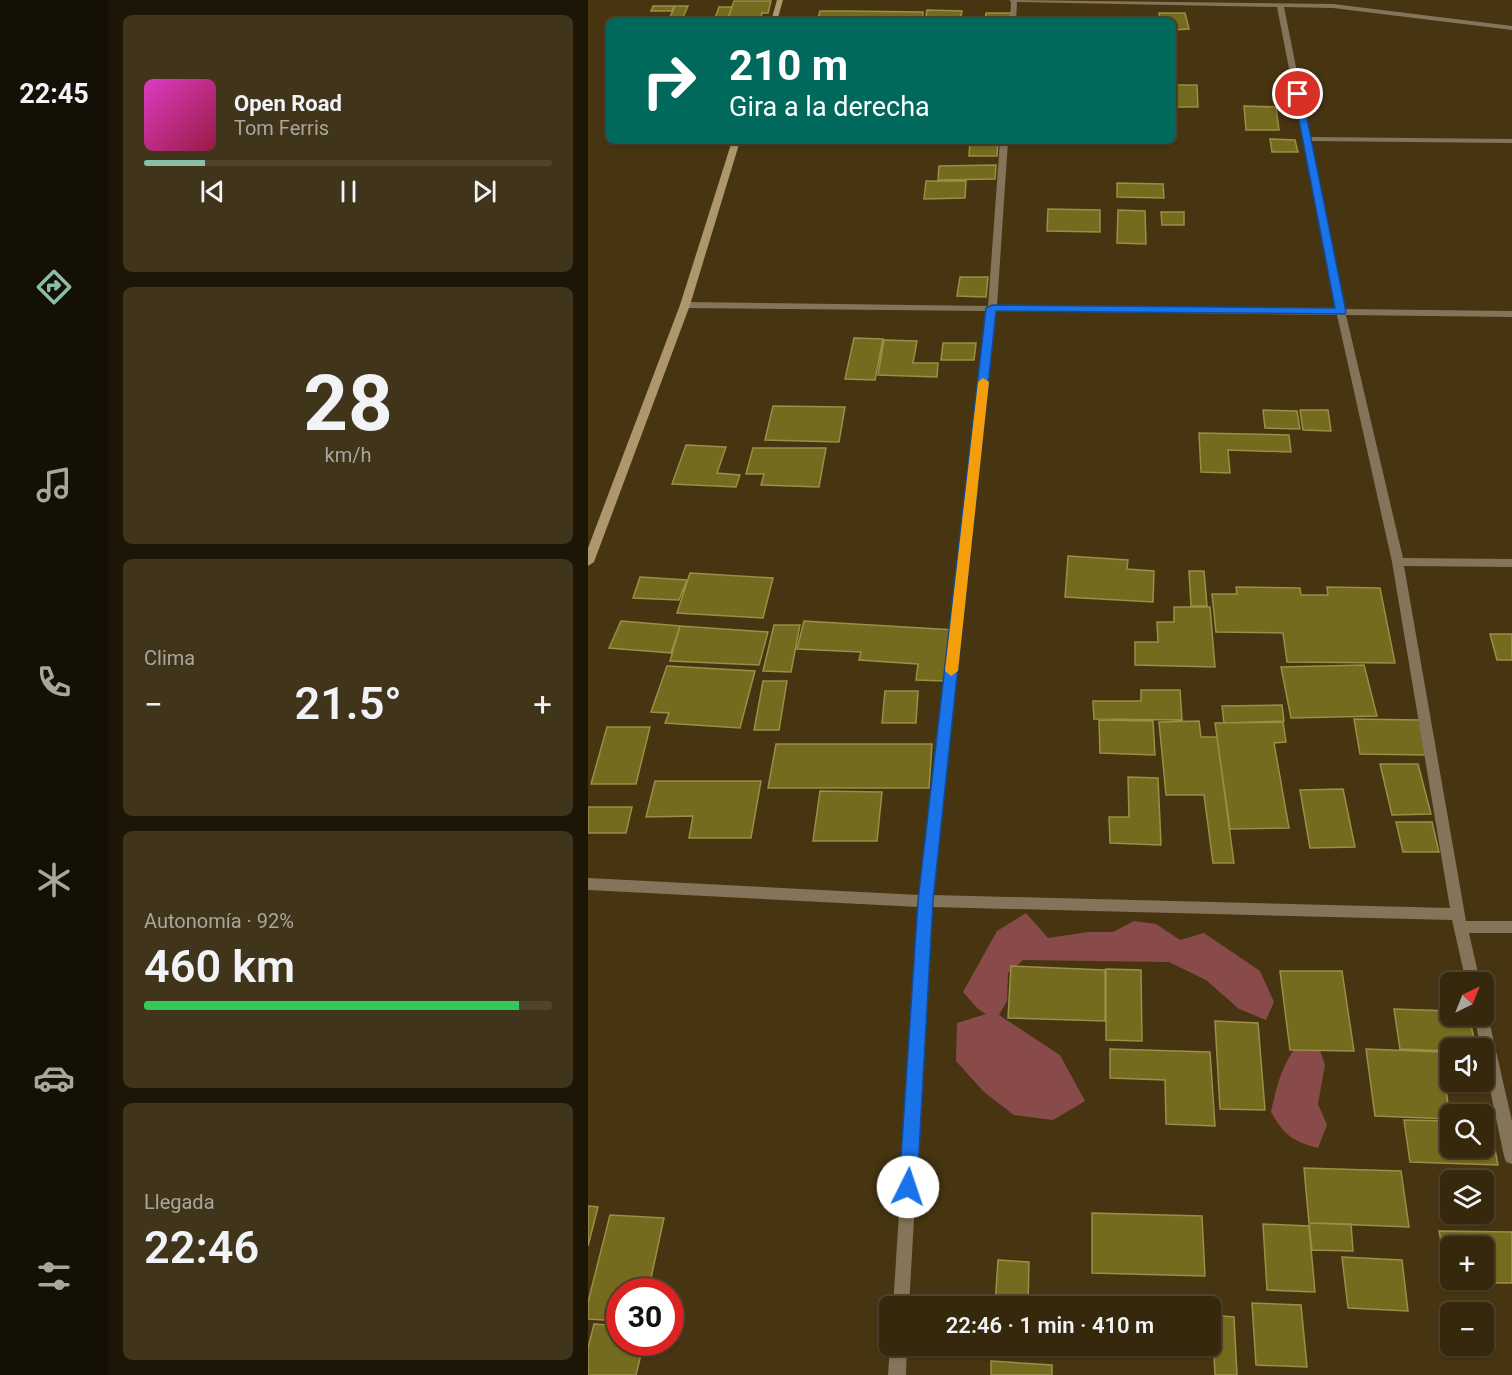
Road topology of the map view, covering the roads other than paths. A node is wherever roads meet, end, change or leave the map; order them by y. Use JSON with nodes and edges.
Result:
{"nodes":[{"id":1,"x":780,"y":0,"type":"edge"},
{"id":2,"x":1013,"y":0,"type":"edge"},
{"id":3,"x":1280,"y":5,"type":"junction"},
{"id":4,"x":775,"y":18,"type":"edge"},
{"id":5,"x":1013,"y":18,"type":"edge"},
{"id":6,"x":1512,"y":28,"type":"edge"},
{"id":7,"x":1307,"y":139,"type":"junction"},
{"id":8,"x":1512,"y":141,"type":"edge"},
{"id":9,"x":735,"y":144,"type":"edge"},
{"id":10,"x":1004,"y":144,"type":"edge"},
{"id":11,"x":685,"y":304,"type":"junction"},
{"id":12,"x":992,"y":308,"type":"junction"},
{"id":13,"x":1341,"y":312,"type":"junction"},
{"id":14,"x":1512,"y":314,"type":"edge"},
{"id":15,"x":588,"y":562,"type":"edge"},
{"id":16,"x":1398,"y":562,"type":"junction"},
{"id":17,"x":1512,"y":564,"type":"edge"},
{"id":18,"x":588,"y":884,"type":"edge"},
{"id":19,"x":926,"y":901,"type":"junction"},
{"id":20,"x":1459,"y":921,"type":"junction"},
{"id":21,"x":1512,"y":927,"type":"edge"},
{"id":22,"x":1471,"y":972,"type":"edge"},
{"id":23,"x":1483,"y":1026,"type":"edge"},
{"id":24,"x":1512,"y":1156,"type":"edge"},
{"id":25,"x":902,"y":1296,"type":"edge"},
{"id":26,"x":898,"y":1356,"type":"edge"},
{"id":27,"x":897,"y":1375,"type":"edge"}],
"edges":[{"from":1,"to":4,"type":"street"},
{"from":2,"to":3,"type":"street"},
{"from":2,"to":5,"type":"street"},
{"from":3,"to":6,"type":"street"},
{"from":3,"to":7,"type":"street"},
{"from":7,"to":8,"type":"street"},
{"from":7,"to":13,"type":"street"},
{"from":9,"to":11,"type":"street"},
{"from":10,"to":12,"type":"street"},
{"from":11,"to":12,"type":"street"},
{"from":11,"to":15,"type":"street"},
{"from":12,"to":13,"type":"street"},
{"from":12,"to":19,"type":"street"},
{"from":13,"to":14,"type":"street"},
{"from":13,"to":16,"type":"street"},
{"from":16,"to":17,"type":"street"},
{"from":16,"to":20,"type":"street"},
{"from":18,"to":19,"type":"street"},
{"from":19,"to":20,"type":"street"},
{"from":19,"to":25,"type":"street"},
{"from":20,"to":21,"type":"street"},
{"from":20,"to":22,"type":"street"},
{"from":23,"to":24,"type":"street"},
{"from":26,"to":27,"type":"street"}]}
